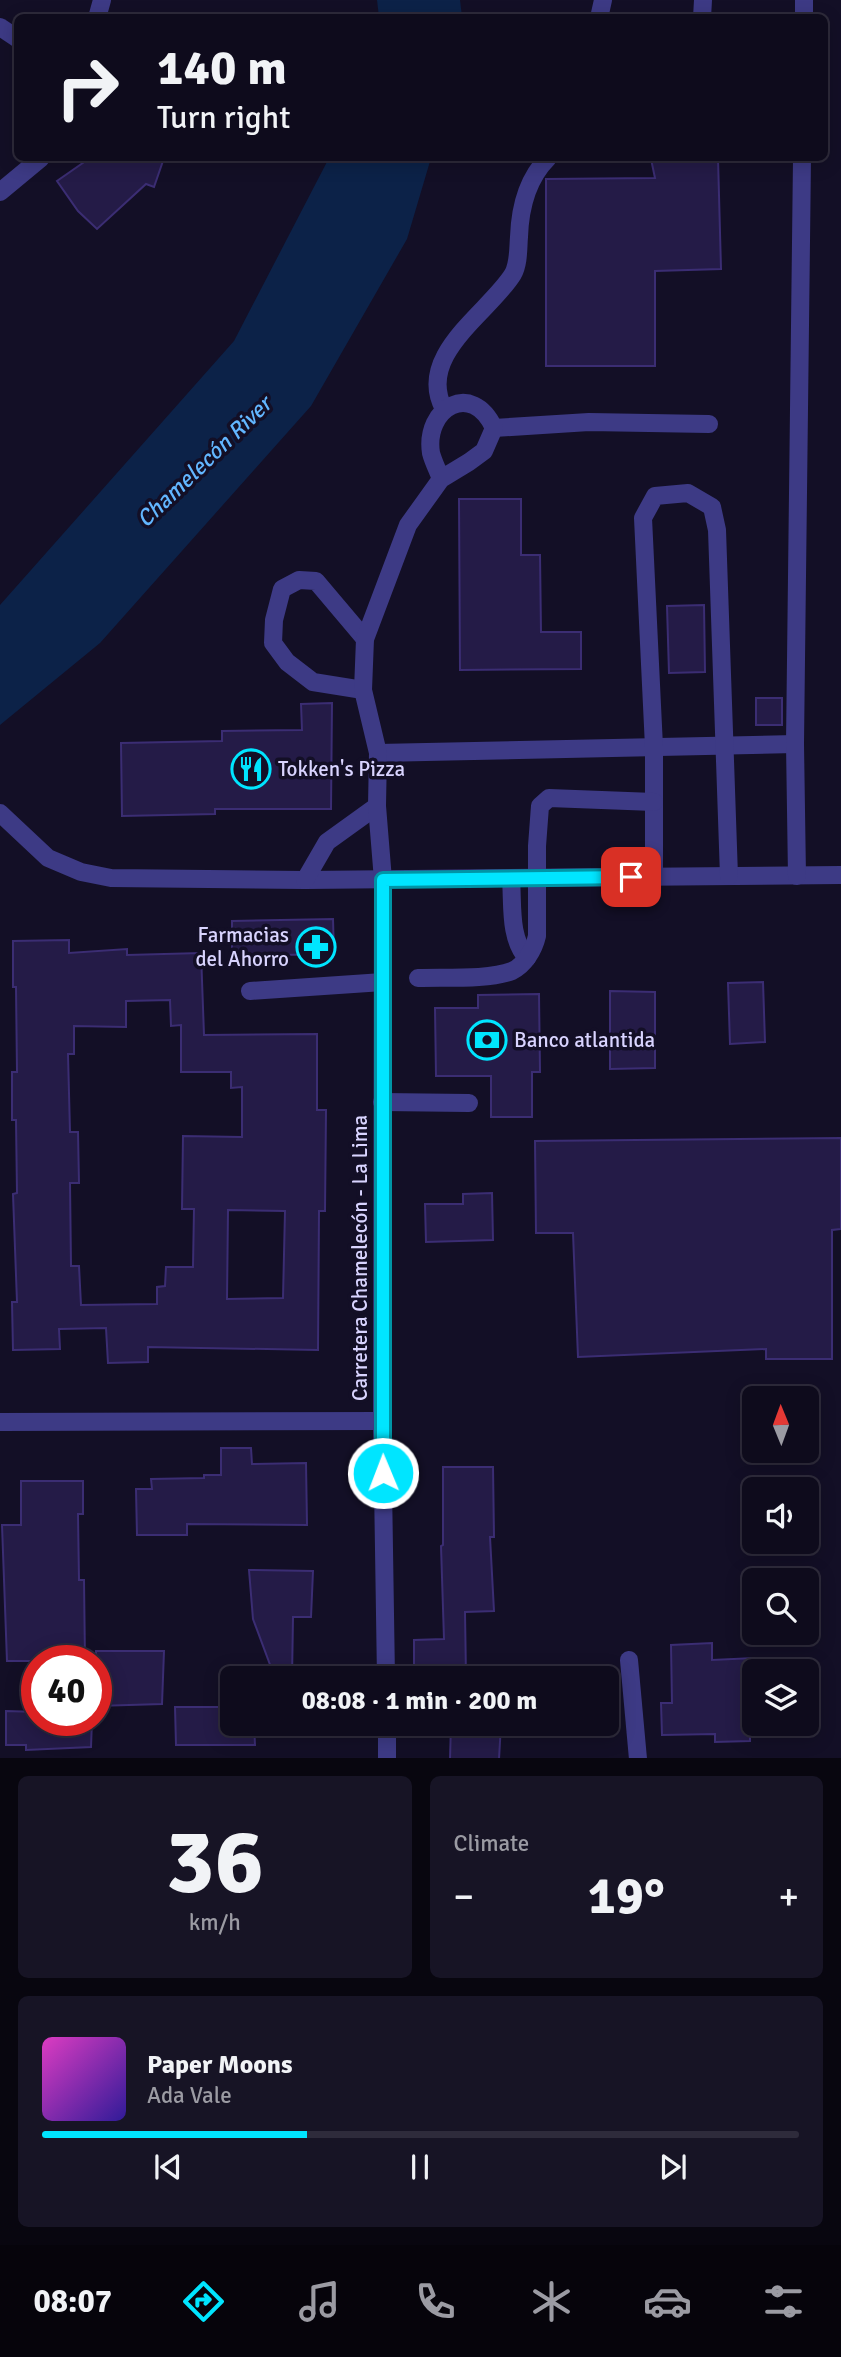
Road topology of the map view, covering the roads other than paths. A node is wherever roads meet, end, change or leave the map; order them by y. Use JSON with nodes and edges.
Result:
{"nodes":[{"id":1,"x":37,"y":161,"type":"edge"},
{"id":2,"x":545,"y":161,"type":"edge"},
{"id":3,"x":802,"y":161,"type":"edge"},
{"id":4,"x":0,"y":192,"type":"edge"},
{"id":5,"x":444,"y":409,"type":"junction"},
{"id":6,"x":709,"y":424,"type":"dead end"},
{"id":7,"x":494,"y":428,"type":"junction"},
{"id":8,"x":441,"y":479,"type":"junction"},
{"id":9,"x":365,"y":639,"type":"junction"},
{"id":10,"x":363,"y":690,"type":"junction"},
{"id":11,"x":795,"y":744,"type":"junction"},
{"id":12,"x":724,"y":745,"type":"junction"},
{"id":13,"x":654,"y":747,"type":"junction"},
{"id":14,"x":378,"y":753,"type":"junction"},
{"id":15,"x":654,"y":802,"type":"junction"},
{"id":16,"x":377,"y":806,"type":"junction"},
{"id":17,"x":0,"y":813,"type":"edge"},
{"id":18,"x":841,"y":875,"type":"edge"},
{"id":19,"x":729,"y":876,"type":"junction"},
{"id":20,"x":797,"y":876,"type":"junction"},
{"id":21,"x":654,"y":877,"type":"junction"},
{"id":22,"x":538,"y":878,"type":"junction"},
{"id":23,"x":511,"y":879,"type":"junction"},
{"id":24,"x":305,"y":880,"type":"junction"},
{"id":25,"x":383,"y":880,"type":"junction"},
{"id":26,"x":527,"y":958,"type":"junction"},
{"id":27,"x":418,"y":978,"type":"dead end"},
{"id":28,"x":383,"y":982,"type":"junction"},
{"id":29,"x":250,"y":991,"type":"dead end"},
{"id":30,"x":383,"y":1102,"type":"junction"},
{"id":31,"x":469,"y":1103,"type":"dead end"},
{"id":32,"x":382,"y":1421,"type":"junction"},
{"id":33,"x":0,"y":1422,"type":"edge"},
{"id":34,"x":629,"y":1660,"type":"dead end"},
{"id":35,"x":386,"y":1666,"type":"edge"},
{"id":36,"x":387,"y":1736,"type":"edge"},
{"id":37,"x":387,"y":1758,"type":"edge"},
{"id":38,"x":638,"y":1758,"type":"edge"}],
"edges":[{"from":1,"to":4,"type":"street"},
{"from":2,"to":5,"type":"street"},
{"from":3,"to":11,"type":"street"},
{"from":5,"to":7,"type":"street"},
{"from":5,"to":8,"type":"street"},
{"from":6,"to":7,"type":"street"},
{"from":7,"to":8,"type":"street"},
{"from":8,"to":9,"type":"street","name":"Carretera Chamelecón - La Lima"},
{"from":9,"to":10,"type":"street","name":"Carretera Chamelecón - La Lima"},
{"from":9,"to":10,"type":"street"},
{"from":10,"to":14,"type":"street","name":"Carretera Chamelecón - La Lima"},
{"from":11,"to":12,"type":"street"},
{"from":11,"to":20,"type":"street"},
{"from":12,"to":13,"type":"street"},
{"from":12,"to":13,"type":"street"},
{"from":12,"to":19,"type":"street"},
{"from":13,"to":14,"type":"street"},
{"from":13,"to":15,"type":"street"},
{"from":14,"to":16,"type":"street","name":"Carretera Chamelecón - La Lima"},
{"from":15,"to":21,"type":"street"},
{"from":15,"to":22,"type":"street"},
{"from":16,"to":24,"type":"street"},
{"from":16,"to":25,"type":"street","name":"Carretera Chamelecón - La Lima"},
{"from":17,"to":24,"type":"street"},
{"from":18,"to":20,"type":"street"},
{"from":19,"to":20,"type":"street"},
{"from":19,"to":21,"type":"street"},
{"from":21,"to":22,"type":"street"},
{"from":22,"to":23,"type":"street"},
{"from":22,"to":26,"type":"street"},
{"from":23,"to":25,"type":"street"},
{"from":23,"to":26,"type":"street"},
{"from":24,"to":25,"type":"street"},
{"from":25,"to":28,"type":"street","name":"Carretera Chamelecón - La Lima"},
{"from":26,"to":27,"type":"street"},
{"from":28,"to":29,"type":"street"},
{"from":28,"to":30,"type":"street","name":"Carretera Chamelecón - La Lima"},
{"from":30,"to":31,"type":"street"},
{"from":30,"to":32,"type":"street","name":"Carretera Chamelecón - La Lima"},
{"from":32,"to":33,"type":"street"},
{"from":32,"to":35,"type":"street","name":"Carretera Chamelecón - La Lima"},
{"from":34,"to":38,"type":"street"},
{"from":36,"to":37,"type":"street"}]}
